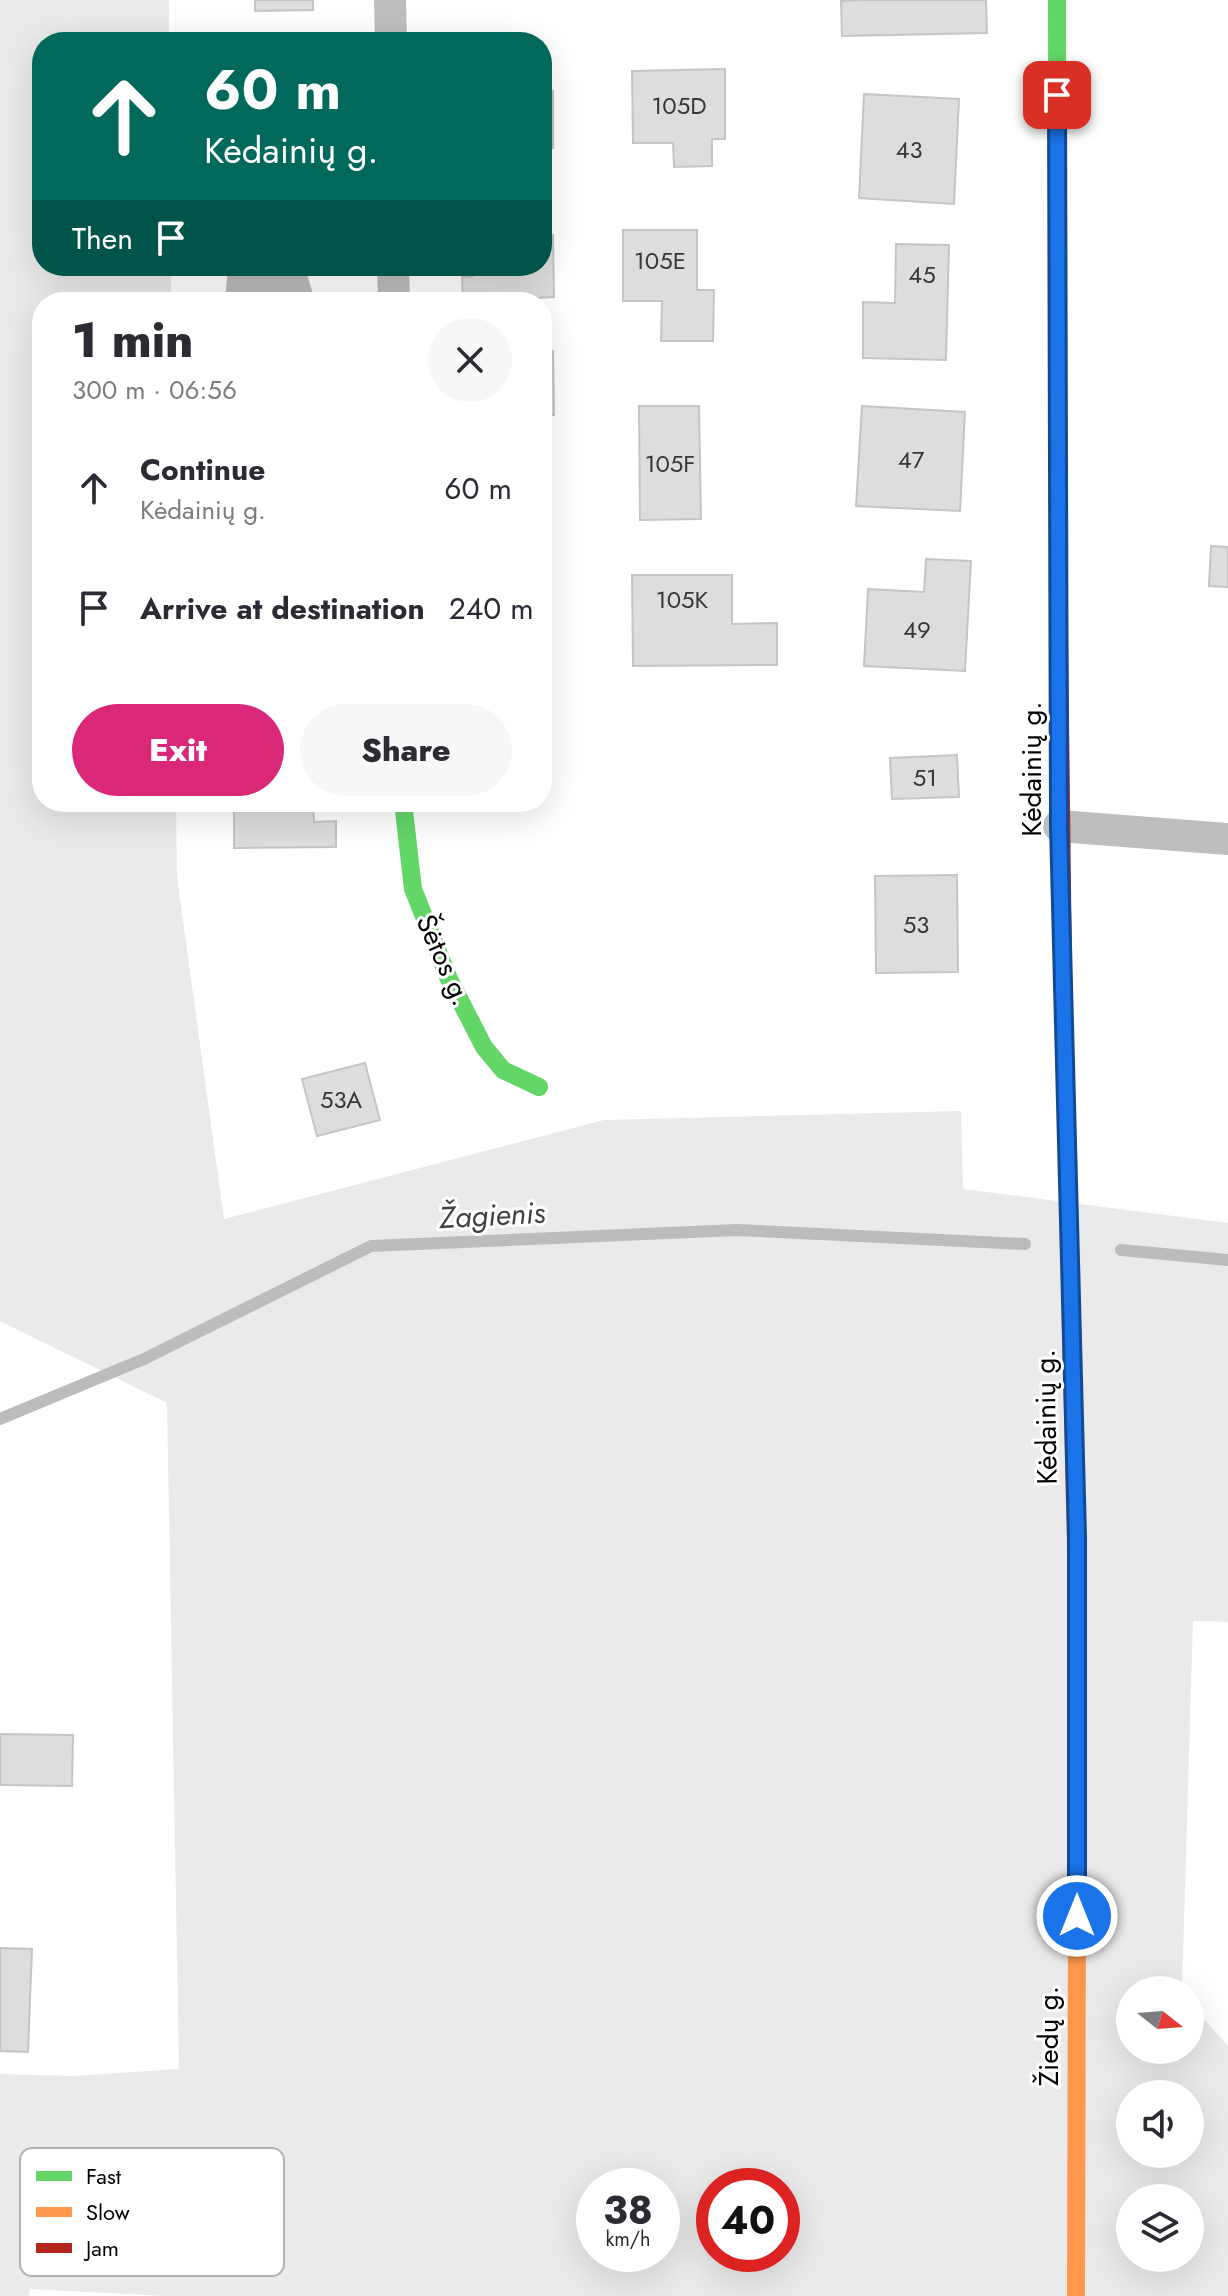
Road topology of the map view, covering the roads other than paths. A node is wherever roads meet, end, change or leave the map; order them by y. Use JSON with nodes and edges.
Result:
{"nodes":[{"id":1,"x":390,"y":0,"type":"edge"},
{"id":2,"x":1057,"y":0,"type":"edge"},
{"id":3,"x":391,"y":32,"type":"edge"},
{"id":4,"x":404,"y":812,"type":"edge"},
{"id":5,"x":1059,"y":826,"type":"junction"},
{"id":6,"x":1228,"y":839,"type":"edge"},
{"id":7,"x":539,"y":1087,"type":"dead end"},
{"id":8,"x":1077,"y":1537,"type":"joint"},
{"id":9,"x":1076,"y":2296,"type":"edge"}],
"edges":[{"from":1,"to":3,"type":"street"},
{"from":2,"to":5,"type":"street","name":"Kėdainių g."},
{"from":4,"to":7,"type":"street","name":"Šėtos g."},
{"from":5,"to":6,"type":"street"},
{"from":5,"to":8,"type":"street","name":"Kėdainių g."},
{"from":8,"to":9,"type":"street","name":"Žiedų g."}]}
